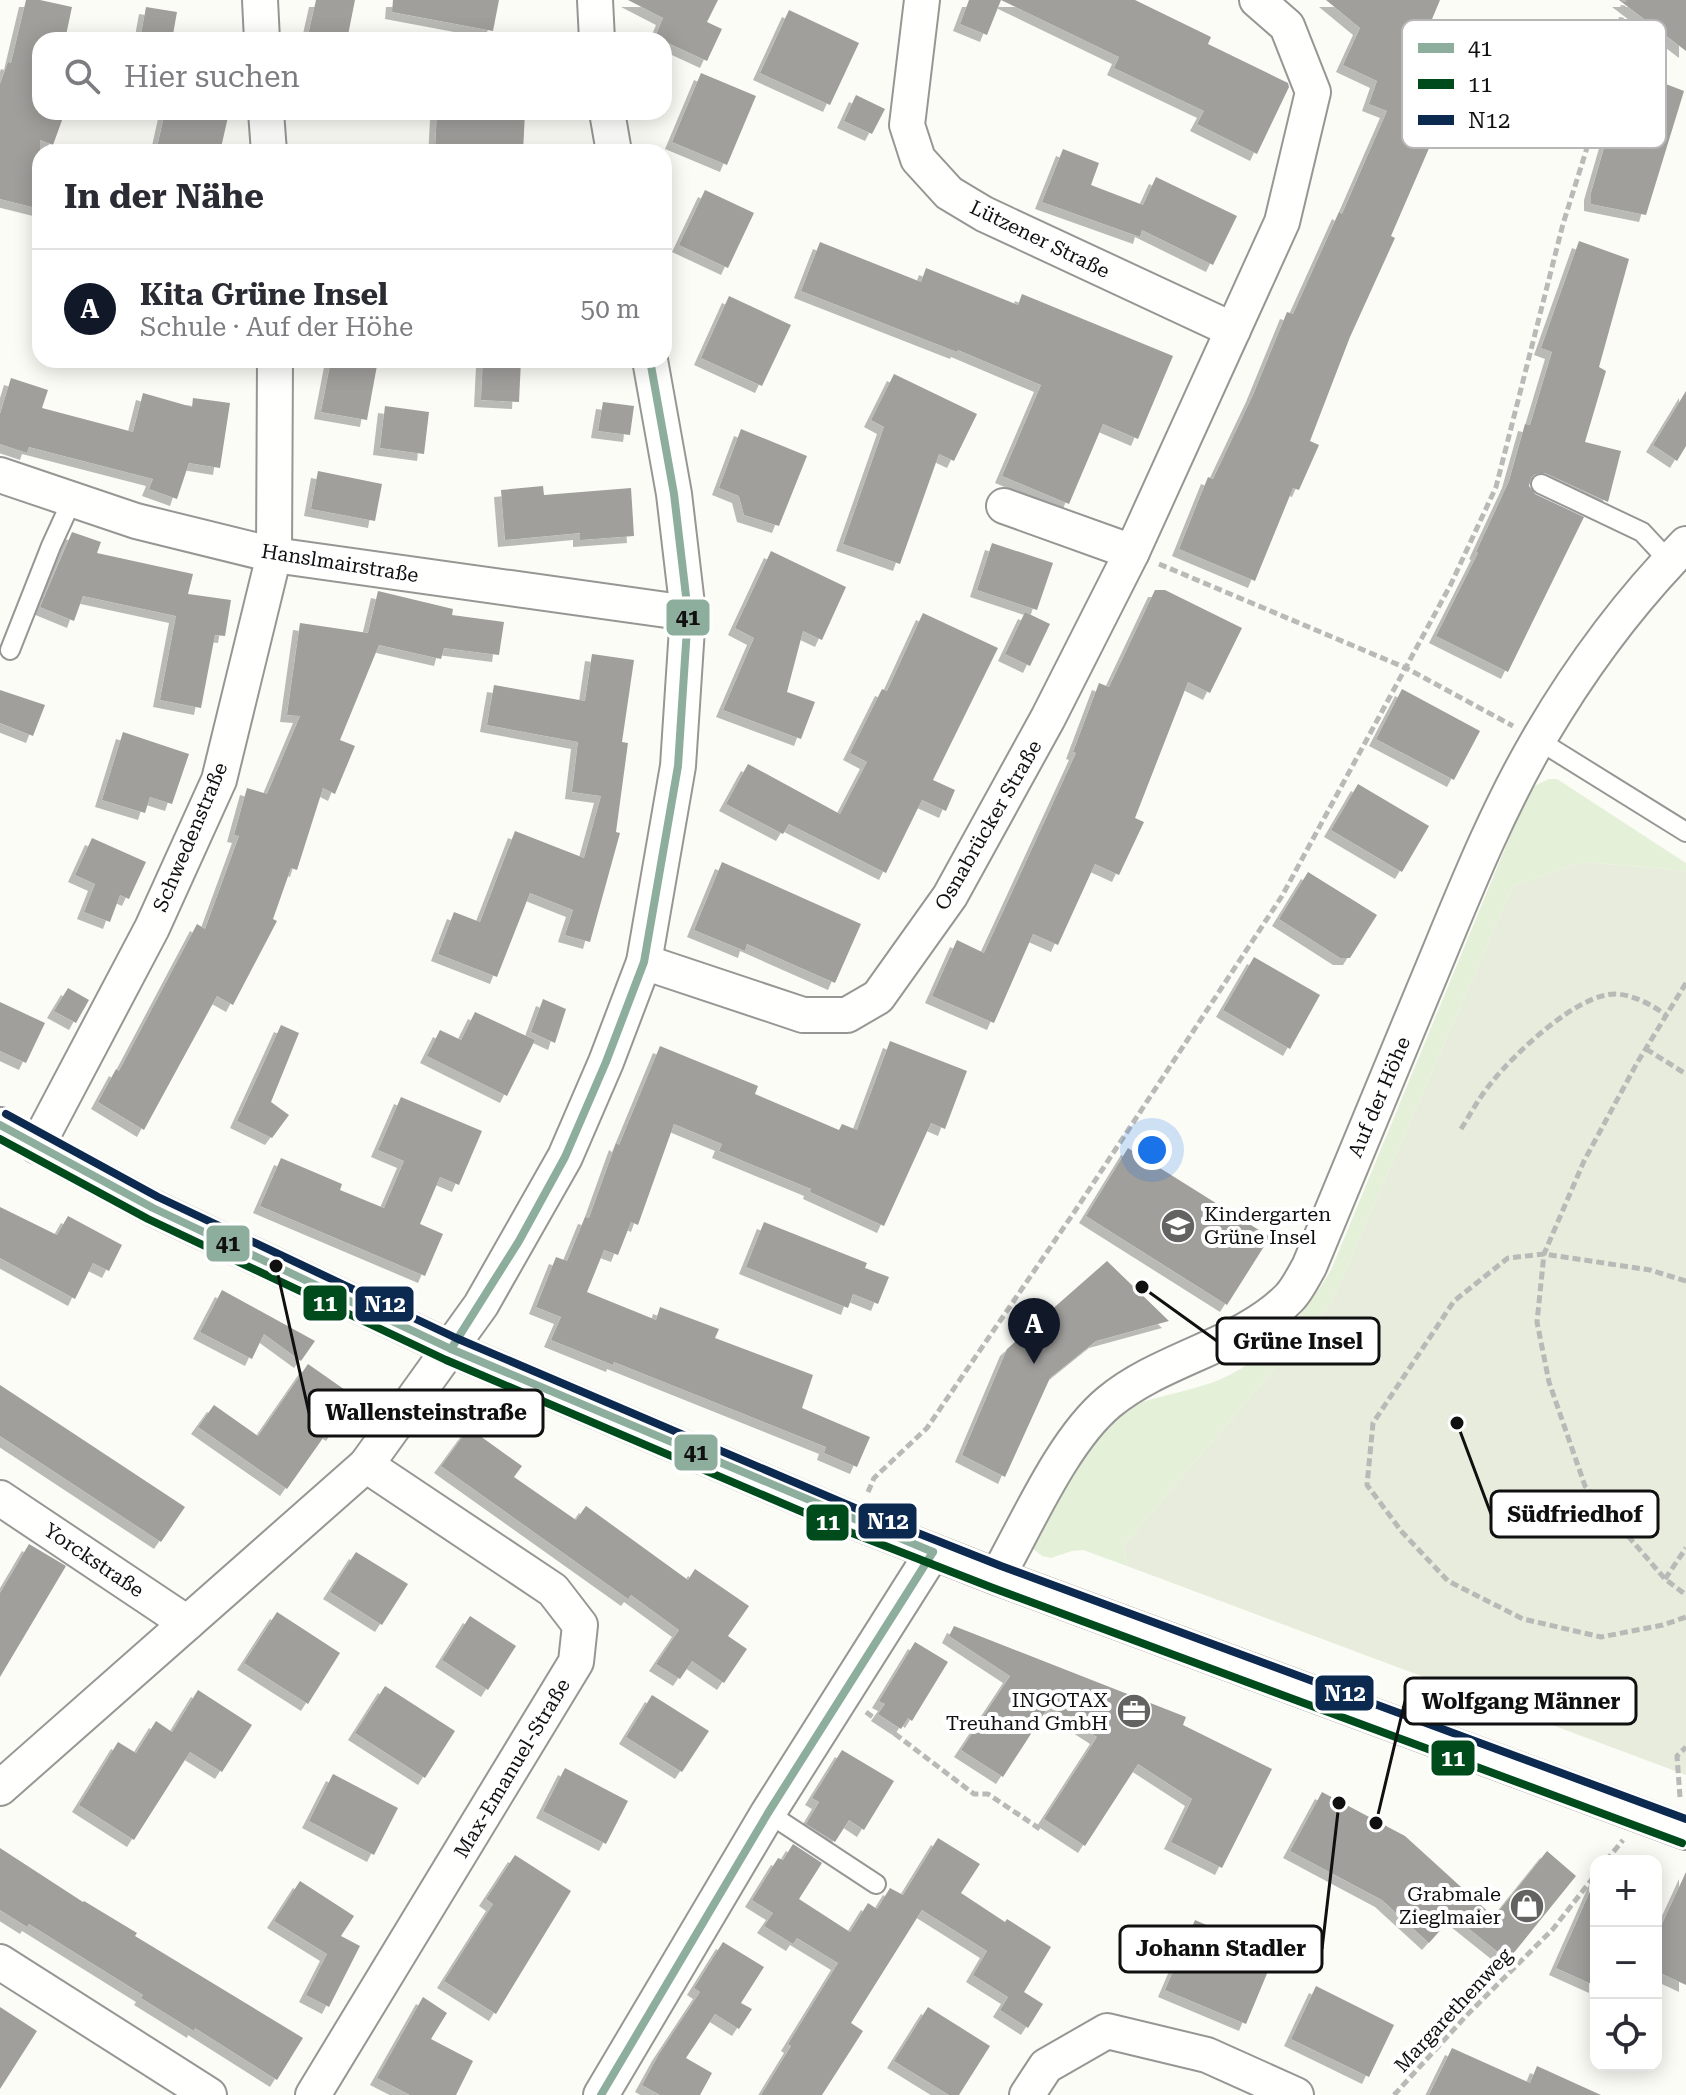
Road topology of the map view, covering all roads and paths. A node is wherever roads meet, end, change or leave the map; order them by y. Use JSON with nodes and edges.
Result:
{"nodes":[{"id":1,"x":260,"y":0,"type":"edge"},
{"id":2,"x":595,"y":0,"type":"edge"},
{"id":3,"x":922,"y":0,"type":"edge"},
{"id":4,"x":1257,"y":0,"type":"edge"},
{"id":5,"x":1624,"y":0,"type":"edge"},
{"id":6,"x":1621,"y":20,"type":"edge"},
{"id":7,"x":262,"y":32,"type":"edge"},
{"id":8,"x":597,"y":32,"type":"edge"},
{"id":9,"x":267,"y":120,"type":"edge"},
{"id":10,"x":608,"y":120,"type":"edge"},
{"id":11,"x":268,"y":144,"type":"edge"},
{"id":12,"x":613,"y":144,"type":"edge"},
{"id":13,"x":1587,"y":148,"type":"edge"},
{"id":14,"x":1233,"y":330,"type":"junction"},
{"id":15,"x":275,"y":368,"type":"edge"},
{"id":16,"x":651,"y":368,"type":"edge"},
{"id":17,"x":0,"y":475,"type":"edge"},
{"id":18,"x":1541,"y":484,"type":"dead end"},
{"id":19,"x":72,"y":500,"type":"junction"},
{"id":20,"x":1004,"y":506,"type":"dead end"},
{"id":21,"x":1132,"y":552,"type":"junction"},
{"id":22,"x":1678,"y":552,"type":"edge"},
{"id":23,"x":274,"y":555,"type":"junction"},
{"id":24,"x":688,"y":613,"type":"junction"},
{"id":25,"x":10,"y":650,"type":"dead end"},
{"id":26,"x":1406,"y":668,"type":"junction"},
{"id":27,"x":1538,"y":740,"type":"junction"},
{"id":28,"x":1686,"y":832,"type":"edge"},
{"id":29,"x":644,"y":962,"type":"junction"},
{"id":30,"x":1686,"y":983,"type":"edge"},
{"id":31,"x":1666,"y":1015,"type":"junction"},
{"id":32,"x":1646,"y":1049,"type":"junction"},
{"id":33,"x":1686,"y":1074,"type":"edge"},
{"id":34,"x":0,"y":1125,"type":"edge"},
{"id":35,"x":1461,"y":1129,"type":"dead end"},
{"id":36,"x":37,"y":1146,"type":"junction"},
{"id":37,"x":1544,"y":1254,"type":"junction"},
{"id":38,"x":1686,"y":1281,"type":"edge"},
{"id":39,"x":451,"y":1349,"type":"junction"},
{"id":40,"x":366,"y":1465,"type":"junction"},
{"id":41,"x":0,"y":1498,"type":"edge"},
{"id":42,"x":865,"y":1500,"type":"dead end"},
{"id":43,"x":1686,"y":1548,"type":"edge"},
{"id":44,"x":933,"y":1552,"type":"junction"},
{"id":45,"x":997,"y":1577,"type":"junction"},
{"id":46,"x":1665,"y":1579,"type":"junction"},
{"id":47,"x":1686,"y":1595,"type":"edge"},
{"id":48,"x":1686,"y":1617,"type":"edge"},
{"id":49,"x":187,"y":1623,"type":"junction"},
{"id":50,"x":843,"y":1695,"type":"junction"},
{"id":51,"x":1686,"y":1747,"type":"edge"},
{"id":52,"x":4,"y":1777,"type":"edge"},
{"id":53,"x":768,"y":1813,"type":"junction"},
{"id":54,"x":1676,"y":1829,"type":"edge"},
{"id":55,"x":1043,"y":1831,"type":"dead end"},
{"id":56,"x":1590,"y":1882,"type":"edge"},
{"id":57,"x":876,"y":1884,"type":"dead end"},
{"id":58,"x":0,"y":1962,"type":"edge"},
{"id":59,"x":209,"y":2095,"type":"edge"},
{"id":60,"x":313,"y":2095,"type":"edge"},
{"id":61,"x":601,"y":2095,"type":"edge"},
{"id":62,"x":1027,"y":2095,"type":"edge"},
{"id":63,"x":1296,"y":2095,"type":"edge"},
{"id":64,"x":1394,"y":2095,"type":"edge"}],
"edges":[{"from":1,"to":7,"type":"street"},
{"from":2,"to":8,"type":"street"},
{"from":3,"to":14,"type":"street","name":"Lützener Straße"},
{"from":4,"to":14,"type":"street","name":"Osnabrücker Straße"},
{"from":5,"to":6,"type":"path"},
{"from":9,"to":11,"type":"street"},
{"from":10,"to":12,"type":"street"},
{"from":13,"to":26,"type":"path"},
{"from":14,"to":21,"type":"street","name":"Osnabrücker Straße"},
{"from":15,"to":23,"type":"street","name":"Schwedenstraße"},
{"from":16,"to":24,"type":"street"},
{"from":17,"to":19,"type":"street","name":"Hanslmairstraße"},
{"from":18,"to":22,"type":"lane"},
{"from":19,"to":23,"type":"street","name":"Hanslmairstraße"},
{"from":19,"to":25,"type":"lane"},
{"from":20,"to":21,"type":"street"},
{"from":21,"to":26,"type":"path"},
{"from":21,"to":29,"type":"street","name":"Osnabrücker Straße"},
{"from":22,"to":27,"type":"street","name":"Auf der Höhe"},
{"from":23,"to":24,"type":"street","name":"Hanslmairstraße"},
{"from":23,"to":36,"type":"street","name":"Schwedenstraße"},
{"from":24,"to":29,"type":"street"},
{"from":26,"to":27,"type":"path"},
{"from":26,"to":42,"type":"path"},
{"from":27,"to":28,"type":"lane"},
{"from":27,"to":45,"type":"street","name":"Auf der Höhe"},
{"from":29,"to":39,"type":"street"},
{"from":30,"to":31,"type":"path"},
{"from":31,"to":32,"type":"path"},
{"from":31,"to":35,"type":"path"},
{"from":32,"to":33,"type":"path"},
{"from":32,"to":37,"type":"path"},
{"from":34,"to":36,"type":"street"},
{"from":36,"to":39,"type":"street"},
{"from":37,"to":38,"type":"path"},
{"from":37,"to":46,"type":"path"},
{"from":37,"to":48,"type":"path"},
{"from":39,"to":40,"type":"street"},
{"from":39,"to":44,"type":"street"},
{"from":40,"to":49,"type":"street"},
{"from":40,"to":60,"type":"street","name":"Max-Emanuel-Straße"},
{"from":41,"to":49,"type":"street","name":"Yorckstraße"},
{"from":43,"to":46,"type":"path"},
{"from":44,"to":45,"type":"street"},
{"from":44,"to":50,"type":"street"},
{"from":45,"to":54,"type":"street"},
{"from":46,"to":47,"type":"path"},
{"from":49,"to":52,"type":"street"},
{"from":50,"to":53,"type":"street"},
{"from":50,"to":55,"type":"path"},
{"from":51,"to":54,"type":"path"},
{"from":53,"to":57,"type":"lane"},
{"from":53,"to":61,"type":"street"},
{"from":56,"to":64,"type":"path","name":"Margarethenweg"},
{"from":58,"to":59,"type":"street"},
{"from":62,"to":63,"type":"street"}]}
